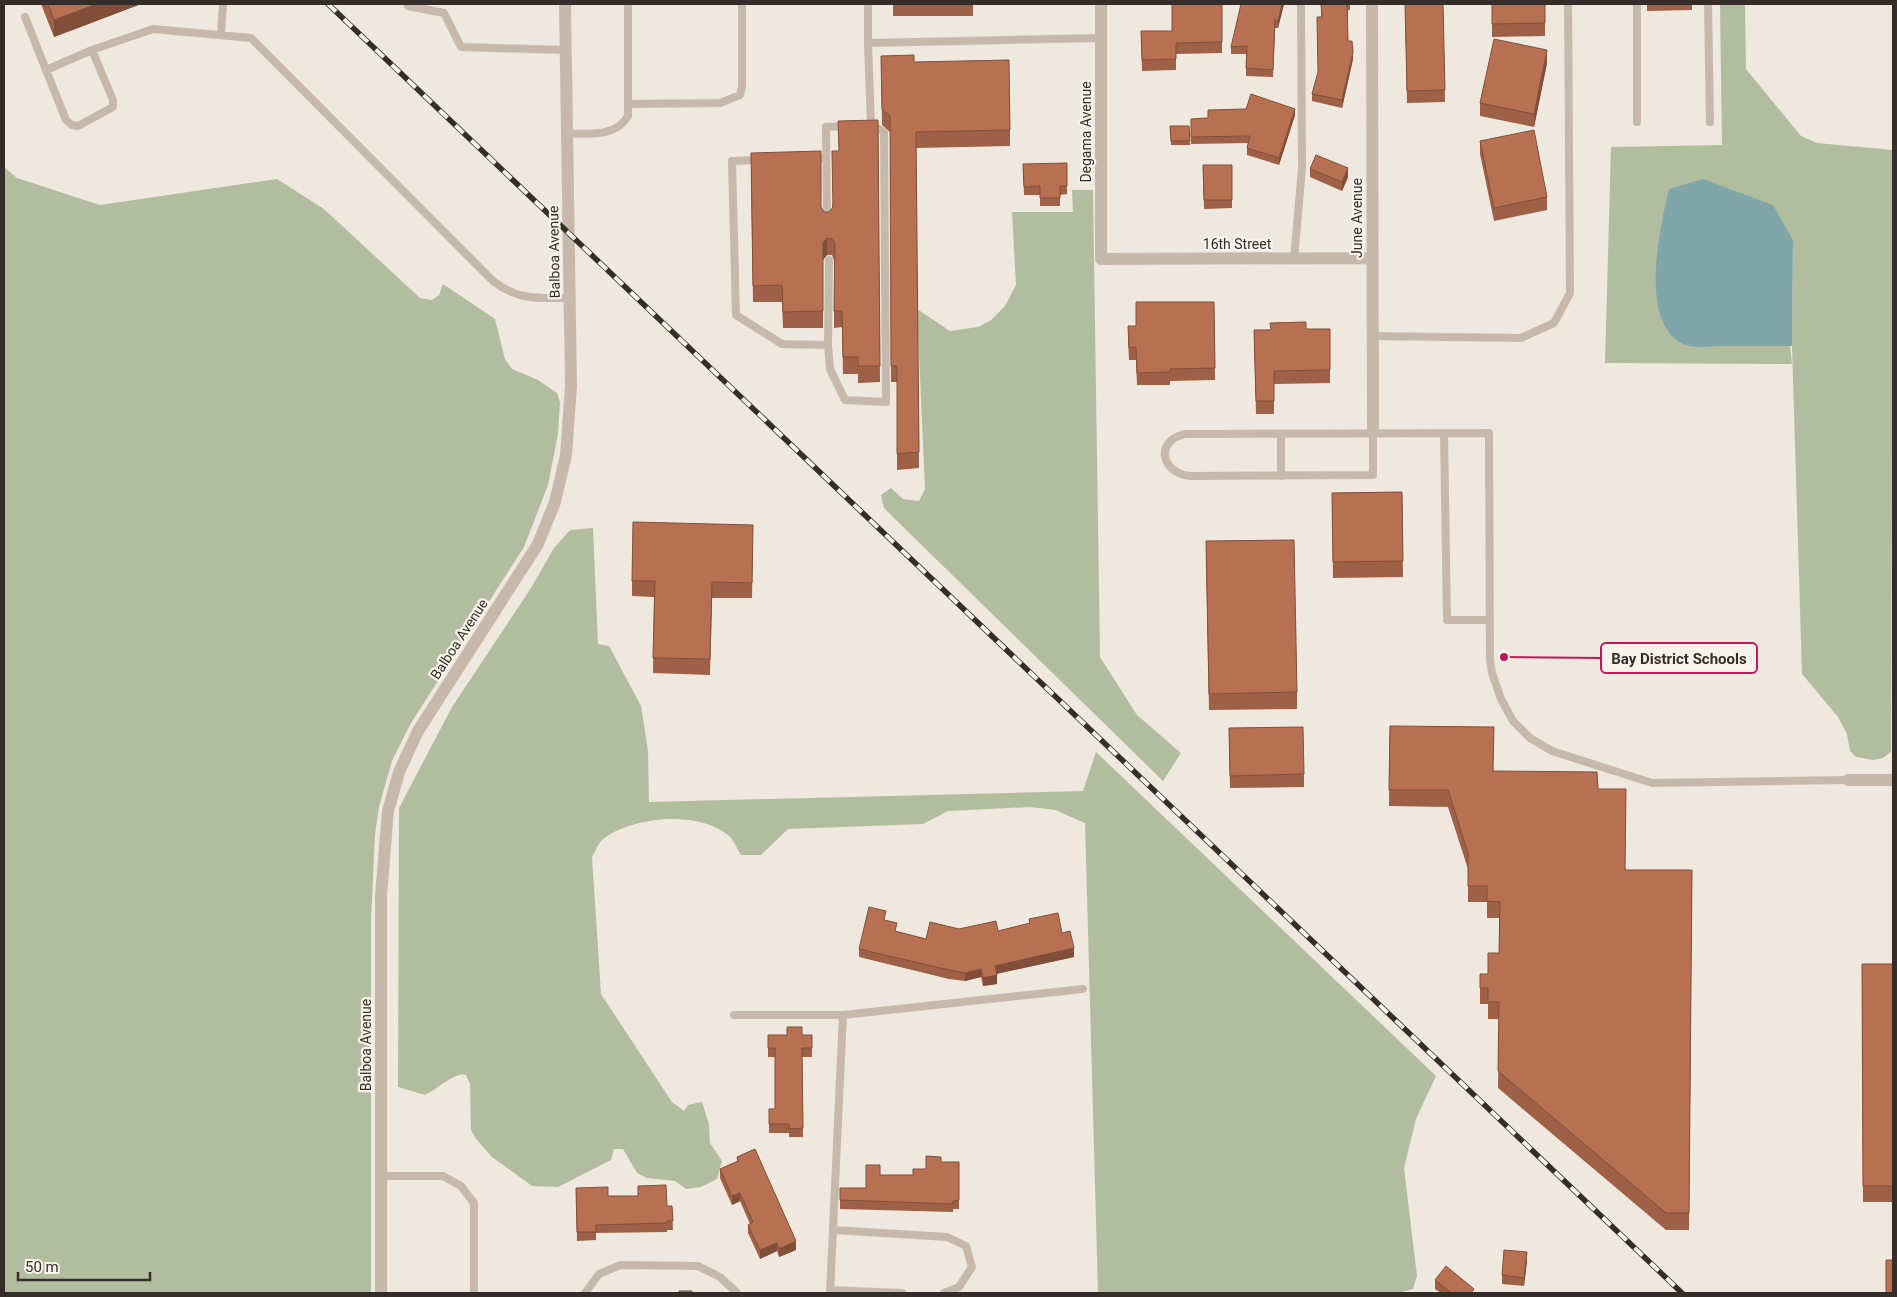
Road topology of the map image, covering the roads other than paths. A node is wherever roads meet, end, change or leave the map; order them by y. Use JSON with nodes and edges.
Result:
{"nodes":[{"id":1,"x":223,"y":4,"type":"edge"},
{"id":2,"x":407,"y":4,"type":"edge"},
{"id":3,"x":564,"y":4,"type":"edge"},
{"id":4,"x":628,"y":4,"type":"edge"},
{"id":5,"x":742,"y":4,"type":"edge"},
{"id":6,"x":868,"y":4,"type":"edge"},
{"id":7,"x":1100,"y":4,"type":"edge"},
{"id":8,"x":1301,"y":4,"type":"edge"},
{"id":9,"x":1372,"y":4,"type":"edge"},
{"id":10,"x":1568,"y":4,"type":"edge"},
{"id":11,"x":1637,"y":4,"type":"edge"},
{"id":12,"x":1708,"y":4,"type":"edge"},
{"id":13,"x":25,"y":18,"type":"dead end"},
{"id":14,"x":221,"y":34,"type":"junction"},
{"id":15,"x":1101,"y":38,"type":"junction"},
{"id":16,"x":868,"y":43,"type":"junction"},
{"id":17,"x":92,"y":50,"type":"junction"},
{"id":18,"x":565,"y":50,"type":"junction"},
{"id":19,"x":46,"y":70,"type":"junction"},
{"id":20,"x":629,"y":104,"type":"junction"},
{"id":21,"x":1637,"y":122,"type":"dead end"},
{"id":22,"x":1710,"y":122,"type":"dead end"},
{"id":23,"x":862,"y":125,"type":"edge"},
{"id":24,"x":871,"y":125,"type":"junction"},
{"id":25,"x":853,"y":126,"type":"edge"},
{"id":26,"x":566,"y":134,"type":"junction"},
{"id":27,"x":826,"y":158,"type":"junction"},
{"id":28,"x":808,"y":159,"type":"edge"},
{"id":29,"x":770,"y":160,"type":"edge"},
{"id":30,"x":828,"y":224,"type":"edge"},
{"id":31,"x":1294,"y":258,"type":"junction"},
{"id":32,"x":1372,"y":258,"type":"junction"},
{"id":33,"x":1101,"y":259,"type":"joint"},
{"id":34,"x":829,"y":260,"type":"dead end"},
{"id":35,"x":570,"y":298,"type":"junction"},
{"id":36,"x":1372,"y":336,"type":"junction"},
{"id":37,"x":828,"y":345,"type":"junction"},
{"id":38,"x":1373,"y":433,"type":"junction"},
{"id":39,"x":1444,"y":433,"type":"junction"},
{"id":40,"x":1281,"y":434,"type":"junction"},
{"id":41,"x":1281,"y":476,"type":"junction"},
{"id":42,"x":1490,"y":620,"type":"junction"},
{"id":43,"x":1848,"y":780,"type":"joint"},
{"id":44,"x":1893,"y":780,"type":"edge"},
{"id":45,"x":1083,"y":989,"type":"dead end"},
{"id":46,"x":734,"y":1015,"type":"dead end"},
{"id":47,"x":843,"y":1015,"type":"junction"},
{"id":48,"x":382,"y":1176,"type":"junction"},
{"id":49,"x":833,"y":1230,"type":"junction"},
{"id":50,"x":830,"y":1292,"type":"edge"},
{"id":51,"x":382,"y":1293,"type":"edge"},
{"id":52,"x":474,"y":1293,"type":"edge"},
{"id":53,"x":585,"y":1293,"type":"edge"},
{"id":54,"x":737,"y":1293,"type":"edge"},
{"id":55,"x":902,"y":1293,"type":"edge"},
{"id":56,"x":944,"y":1293,"type":"edge"}],
"edges":[{"from":1,"to":14,"type":"lane"},
{"from":2,"to":18,"type":"lane"},
{"from":3,"to":18,"type":"street","name":"Balboa Avenue"},
{"from":4,"to":20,"type":"lane"},
{"from":5,"to":20,"type":"lane"},
{"from":6,"to":16,"type":"lane"},
{"from":7,"to":15,"type":"street","name":"Degama Avenue"},
{"from":8,"to":31,"type":"lane"},
{"from":9,"to":32,"type":"street","name":"June Avenue"},
{"from":10,"to":36,"type":"lane"},
{"from":11,"to":21,"type":"lane"},
{"from":12,"to":22,"type":"lane"},
{"from":13,"to":19,"type":"lane"},
{"from":14,"to":17,"type":"lane"},
{"from":14,"to":35,"type":"lane"},
{"from":15,"to":16,"type":"lane"},
{"from":15,"to":33,"type":"street","name":"Degama Avenue"},
{"from":16,"to":24,"type":"lane"},
{"from":17,"to":19,"type":"lane"},
{"from":17,"to":19,"type":"lane"},
{"from":18,"to":26,"type":"street","name":"Balboa Avenue"},
{"from":20,"to":26,"type":"lane"},
{"from":23,"to":24,"type":"lane"},
{"from":24,"to":37,"type":"lane"},
{"from":25,"to":27,"type":"lane"},
{"from":26,"to":35,"type":"street","name":"Balboa Avenue"},
{"from":27,"to":28,"type":"lane"},
{"from":27,"to":30,"type":"lane"},
{"from":29,"to":37,"type":"lane"},
{"from":31,"to":32,"type":"street","name":"16th Street"},
{"from":31,"to":33,"type":"street","name":"16th Street"},
{"from":32,"to":36,"type":"street","name":"June Avenue"},
{"from":34,"to":37,"type":"lane"},
{"from":35,"to":48,"type":"street","name":"Balboa Avenue"},
{"from":36,"to":38,"type":"street","name":"June Avenue"},
{"from":38,"to":39,"type":"lane"},
{"from":38,"to":40,"type":"lane"},
{"from":38,"to":41,"type":"lane"},
{"from":39,"to":42,"type":"lane"},
{"from":39,"to":42,"type":"lane"},
{"from":40,"to":41,"type":"lane"},
{"from":40,"to":41,"type":"lane"},
{"from":42,"to":43,"type":"lane"},
{"from":43,"to":44,"type":"street"},
{"from":45,"to":47,"type":"lane"},
{"from":46,"to":47,"type":"lane"},
{"from":47,"to":49,"type":"lane"},
{"from":48,"to":51,"type":"street","name":"Balboa Avenue"},
{"from":48,"to":52,"type":"lane"},
{"from":49,"to":50,"type":"lane"},
{"from":49,"to":56,"type":"lane"},
{"from":50,"to":55,"type":"lane"},
{"from":53,"to":54,"type":"lane"}]}
